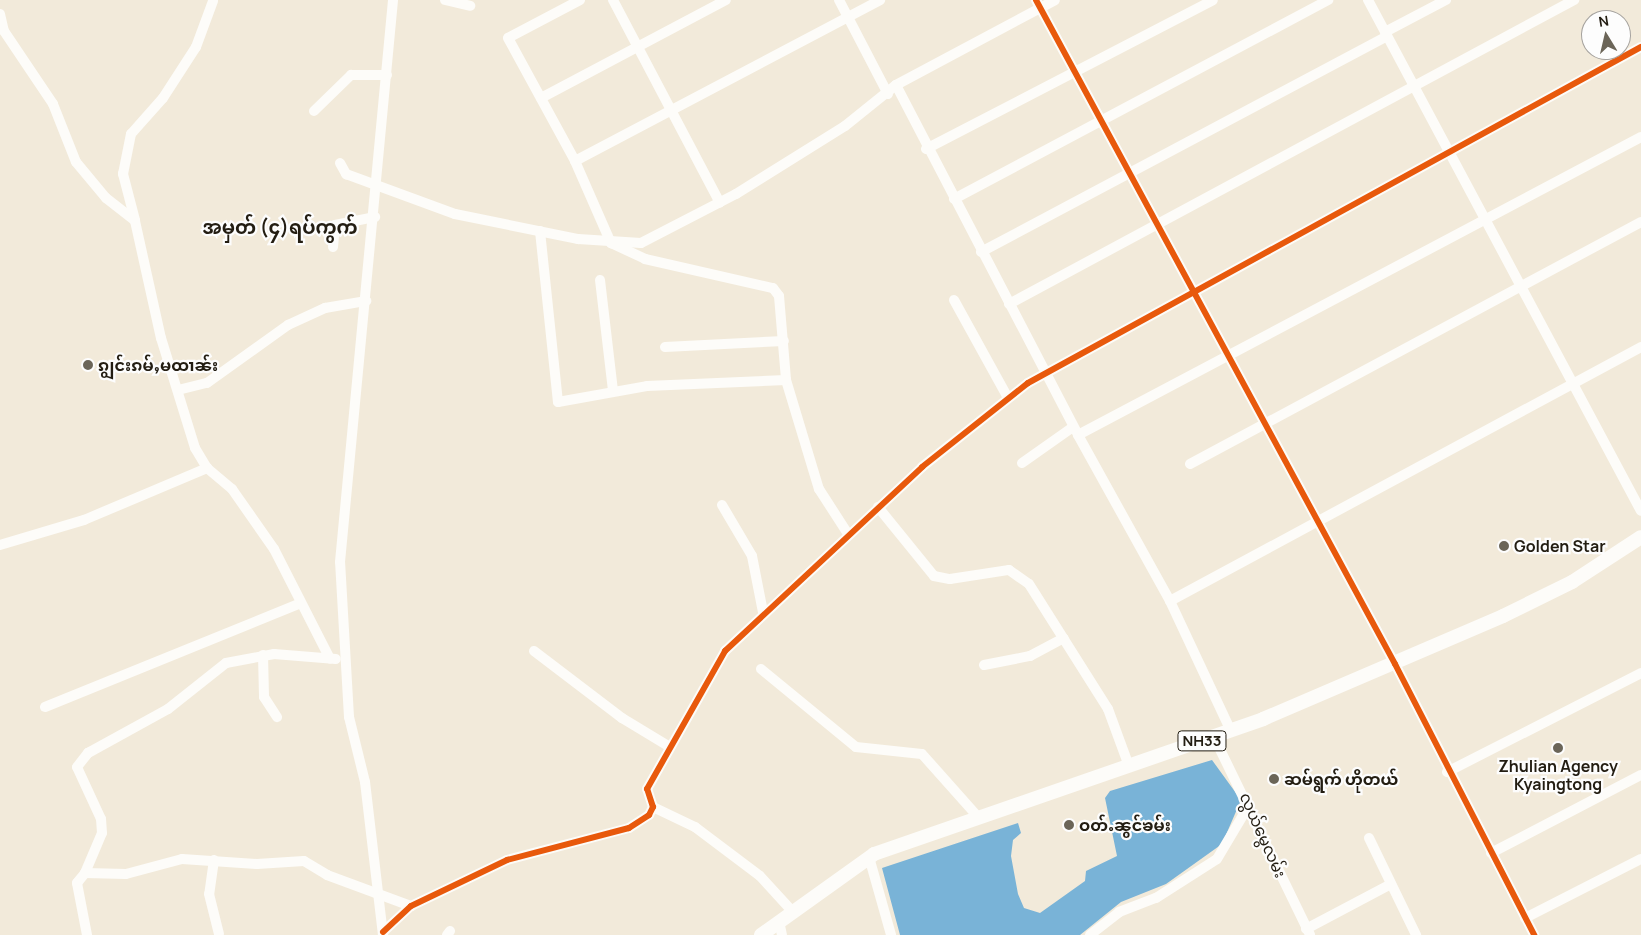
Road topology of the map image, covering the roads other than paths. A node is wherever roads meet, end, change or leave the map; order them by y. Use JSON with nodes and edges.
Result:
{"nodes":[{"id":1,"x":393,"y":0,"type":"edge"},
{"id":2,"x":445,"y":0,"type":"edge"},
{"id":3,"x":580,"y":0,"type":"edge"},
{"id":4,"x":612,"y":0,"type":"edge"},
{"id":5,"x":726,"y":0,"type":"edge"},
{"id":6,"x":839,"y":0,"type":"edge"},
{"id":7,"x":880,"y":0,"type":"edge"},
{"id":8,"x":1055,"y":0,"type":"edge"},
{"id":9,"x":1213,"y":0,"type":"edge"},
{"id":10,"x":1328,"y":0,"type":"edge"},
{"id":11,"x":1368,"y":0,"type":"edge"},
{"id":12,"x":1446,"y":0,"type":"edge"},
{"id":13,"x":1574,"y":0,"type":"edge"},
{"id":14,"x":213,"y":1,"type":"edge"},
{"id":15,"x":1038,"y":4,"type":"edge"},
{"id":16,"x":470,"y":6,"type":"dead end"},
{"id":17,"x":0,"y":14,"type":"edge"},
{"id":18,"x":849,"y":17,"type":"junction"},
{"id":19,"x":1386,"y":34,"type":"junction"},
{"id":20,"x":638,"y":46,"type":"junction"},
{"id":21,"x":1641,"y":48,"type":"edge"},
{"id":22,"x":1075,"y":73,"type":"junction"},
{"id":23,"x":387,"y":75,"type":"junction"},
{"id":24,"x":896,"y":85,"type":"junction"},
{"id":25,"x":1414,"y":86,"type":"junction"},
{"id":26,"x":888,"y":94,"type":"junction"},
{"id":27,"x":541,"y":98,"type":"junction"},
{"id":28,"x":672,"y":110,"type":"junction"},
{"id":29,"x":314,"y":111,"type":"dead end"},
{"id":30,"x":1101,"y":120,"type":"junction"},
{"id":31,"x":1641,"y":137,"type":"edge"},
{"id":32,"x":926,"y":149,"type":"junction"},
{"id":33,"x":1449,"y":152,"type":"junction"},
{"id":34,"x":575,"y":161,"type":"junction"},
{"id":35,"x":340,"y":163,"type":"dead end"},
{"id":36,"x":1128,"y":172,"type":"junction"},
{"id":37,"x":378,"y":187,"type":"junction"},
{"id":38,"x":954,"y":199,"type":"junction"},
{"id":39,"x":720,"y":203,"type":"junction"},
{"id":40,"x":375,"y":217,"type":"junction"},
{"id":41,"x":135,"y":221,"type":"junction"},
{"id":42,"x":1486,"y":221,"type":"junction"},
{"id":43,"x":1641,"y":222,"type":"edge"},
{"id":44,"x":1157,"y":225,"type":"junction"},
{"id":45,"x":540,"y":231,"type":"junction"},
{"id":46,"x":611,"y":243,"type":"junction"},
{"id":47,"x":333,"y":247,"type":"dead end"},
{"id":48,"x":981,"y":252,"type":"junction"},
{"id":49,"x":600,"y":280,"type":"dead end"},
{"id":50,"x":1521,"y":286,"type":"junction"},
{"id":51,"x":1193,"y":290,"type":"junction"},
{"id":52,"x":954,"y":300,"type":"dead end"},
{"id":53,"x":366,"y":301,"type":"junction"},
{"id":54,"x":1009,"y":304,"type":"junction"},
{"id":55,"x":784,"y":341,"type":"junction"},
{"id":56,"x":665,"y":347,"type":"dead end"},
{"id":57,"x":1641,"y":347,"type":"edge"},
{"id":58,"x":1229,"y":357,"type":"junction"},
{"id":59,"x":1045,"y":372,"type":"junction"},
{"id":60,"x":786,"y":380,"type":"junction"},
{"id":61,"x":1573,"y":384,"type":"junction"},
{"id":62,"x":178,"y":390,"type":"junction"},
{"id":63,"x":614,"y":390,"type":"junction"},
{"id":64,"x":1008,"y":398,"type":"junction"},
{"id":65,"x":1266,"y":426,"type":"junction"},
{"id":66,"x":1076,"y":431,"type":"junction"},
{"id":67,"x":1022,"y":463,"type":"dead end"},
{"id":68,"x":1190,"y":464,"type":"dead end"},
{"id":69,"x":207,"y":468,"type":"junction"},
{"id":70,"x":722,"y":505,"type":"dead end"},
{"id":71,"x":878,"y":507,"type":"junction"},
{"id":72,"x":1641,"y":511,"type":"edge"},
{"id":73,"x":1318,"y":522,"type":"junction"},
{"id":74,"x":848,"y":534,"type":"junction"},
{"id":75,"x":1641,"y":537,"type":"edge"},
{"id":76,"x":0,"y":545,"type":"edge"},
{"id":77,"x":1170,"y":602,"type":"junction"},
{"id":78,"x":301,"y":603,"type":"junction"},
{"id":79,"x":763,"y":612,"type":"junction"},
{"id":80,"x":1064,"y":638,"type":"junction"},
{"id":81,"x":534,"y":651,"type":"dead end"},
{"id":82,"x":263,"y":656,"type":"junction"},
{"id":83,"x":330,"y":659,"type":"junction"},
{"id":84,"x":342,"y":659,"type":"junction"},
{"id":85,"x":984,"y":664,"type":"dead end"},
{"id":86,"x":1395,"y":664,"type":"junction"},
{"id":87,"x":761,"y":669,"type":"dead end"},
{"id":88,"x":1641,"y":673,"type":"edge"},
{"id":89,"x":45,"y":707,"type":"dead end"},
{"id":90,"x":277,"y":717,"type":"dead end"},
{"id":91,"x":1231,"y":731,"type":"junction"},
{"id":92,"x":1214,"y":737,"type":"junction"},
{"id":93,"x":670,"y":747,"type":"junction"},
{"id":94,"x":1129,"y":766,"type":"junction"},
{"id":95,"x":1447,"y":772,"type":"junction"},
{"id":96,"x":1641,"y":776,"type":"edge"},
{"id":97,"x":1249,"y":805,"type":"junction"},
{"id":98,"x":653,"y":807,"type":"junction"},
{"id":99,"x":979,"y":818,"type":"junction"},
{"id":100,"x":1368,"y":838,"type":"dead end"},
{"id":101,"x":1490,"y":853,"type":"junction"},
{"id":102,"x":869,"y":857,"type":"junction"},
{"id":103,"x":1641,"y":859,"type":"edge"},
{"id":104,"x":214,"y":860,"type":"junction"},
{"id":105,"x":85,"y":873,"type":"junction"},
{"id":106,"x":1391,"y":884,"type":"junction"},
{"id":107,"x":377,"y":891,"type":"junction"},
{"id":108,"x":411,"y":906,"type":"junction"},
{"id":109,"x":792,"y":911,"type":"junction"},
{"id":110,"x":1525,"y":918,"type":"junction"},
{"id":111,"x":780,"y":928,"type":"edge"},
{"id":112,"x":1308,"y":932,"type":"edge"},
{"id":113,"x":220,"y":934,"type":"dead end"},
{"id":114,"x":383,"y":934,"type":"edge"},
{"id":115,"x":1531,"y":934,"type":"edge"},
{"id":116,"x":87,"y":935,"type":"edge"},
{"id":117,"x":761,"y":935,"type":"edge"},
{"id":118,"x":891,"y":935,"type":"edge"},
{"id":119,"x":1090,"y":935,"type":"edge"},
{"id":120,"x":1416,"y":935,"type":"edge"}],
"edges":[{"from":1,"to":23,"type":"street"},
{"from":2,"to":16,"type":"street"},
{"from":3,"to":27,"type":"street"},
{"from":4,"to":20,"type":"street"},
{"from":5,"to":20,"type":"street"},
{"from":6,"to":18,"type":"street"},
{"from":7,"to":18,"type":"street"},
{"from":8,"to":15,"type":"street"},
{"from":9,"to":22,"type":"street"},
{"from":10,"to":30,"type":"street"},
{"from":11,"to":19,"type":"street"},
{"from":12,"to":19,"type":"street"},
{"from":13,"to":25,"type":"street"},
{"from":14,"to":41,"type":"street"},
{"from":15,"to":22,"type":"street"},
{"from":15,"to":24,"type":"street"},
{"from":17,"to":41,"type":"street"},
{"from":18,"to":26,"type":"street"},
{"from":18,"to":28,"type":"street"},
{"from":19,"to":25,"type":"street"},
{"from":19,"to":36,"type":"street"},
{"from":20,"to":27,"type":"street"},
{"from":20,"to":28,"type":"street"},
{"from":21,"to":33,"type":"street"},
{"from":22,"to":30,"type":"street"},
{"from":22,"to":32,"type":"street"},
{"from":23,"to":29,"type":"street"},
{"from":23,"to":37,"type":"street"},
{"from":24,"to":26,"type":"street"},
{"from":24,"to":32,"type":"street"},
{"from":25,"to":33,"type":"street"},
{"from":25,"to":44,"type":"street"},
{"from":26,"to":39,"type":"street"},
{"from":27,"to":34,"type":"street"},
{"from":28,"to":34,"type":"street"},
{"from":28,"to":39,"type":"street"},
{"from":30,"to":36,"type":"street"},
{"from":30,"to":38,"type":"street"},
{"from":31,"to":42,"type":"street"},
{"from":32,"to":38,"type":"street"},
{"from":33,"to":42,"type":"street"},
{"from":33,"to":51,"type":"street"},
{"from":34,"to":46,"type":"street"},
{"from":35,"to":37,"type":"street"},
{"from":36,"to":44,"type":"street"},
{"from":36,"to":48,"type":"street"},
{"from":37,"to":40,"type":"street"},
{"from":37,"to":45,"type":"street"},
{"from":38,"to":48,"type":"street"},
{"from":39,"to":46,"type":"street"},
{"from":40,"to":47,"type":"street"},
{"from":40,"to":53,"type":"street"},
{"from":41,"to":62,"type":"street"},
{"from":42,"to":50,"type":"street"},
{"from":42,"to":58,"type":"street"},
{"from":43,"to":50,"type":"street"},
{"from":44,"to":51,"type":"street"},
{"from":44,"to":54,"type":"street"},
{"from":45,"to":46,"type":"street"},
{"from":45,"to":63,"type":"street"},
{"from":46,"to":55,"type":"street"},
{"from":48,"to":54,"type":"street"},
{"from":49,"to":63,"type":"street"},
{"from":50,"to":61,"type":"street"},
{"from":50,"to":65,"type":"street"},
{"from":51,"to":58,"type":"street"},
{"from":51,"to":59,"type":"street"},
{"from":52,"to":64,"type":"street"},
{"from":53,"to":62,"type":"street"},
{"from":53,"to":84,"type":"street"},
{"from":54,"to":59,"type":"street"},
{"from":55,"to":56,"type":"street"},
{"from":55,"to":60,"type":"street"},
{"from":57,"to":61,"type":"street"},
{"from":58,"to":65,"type":"street"},
{"from":58,"to":66,"type":"street"},
{"from":59,"to":64,"type":"street"},
{"from":59,"to":66,"type":"street"},
{"from":60,"to":63,"type":"street"},
{"from":60,"to":74,"type":"street"},
{"from":61,"to":72,"type":"street"},
{"from":61,"to":73,"type":"street"},
{"from":62,"to":69,"type":"street"},
{"from":64,"to":71,"type":"street"},
{"from":65,"to":68,"type":"street"},
{"from":65,"to":73,"type":"street"},
{"from":66,"to":67,"type":"street"},
{"from":66,"to":77,"type":"street"},
{"from":69,"to":76,"type":"street"},
{"from":69,"to":78,"type":"street"},
{"from":70,"to":79,"type":"street"},
{"from":71,"to":74,"type":"street"},
{"from":71,"to":80,"type":"street"},
{"from":73,"to":77,"type":"street"},
{"from":73,"to":86,"type":"street"},
{"from":74,"to":79,"type":"street"},
{"from":75,"to":86,"type":"highway","number":"NH33"},
{"from":77,"to":91,"type":"street"},
{"from":78,"to":83,"type":"street"},
{"from":78,"to":89,"type":"street"},
{"from":79,"to":93,"type":"street"},
{"from":80,"to":85,"type":"street"},
{"from":80,"to":94,"type":"street"},
{"from":81,"to":93,"type":"street"},
{"from":82,"to":83,"type":"street"},
{"from":82,"to":90,"type":"street"},
{"from":82,"to":105,"type":"street"},
{"from":83,"to":84,"type":"street"},
{"from":84,"to":107,"type":"street"},
{"from":86,"to":91,"type":"highway","number":"NH33"},
{"from":86,"to":95,"type":"street"},
{"from":87,"to":99,"type":"street"},
{"from":88,"to":95,"type":"street"},
{"from":91,"to":92,"type":"highway","number":"NH33"},
{"from":92,"to":94,"type":"highway","number":"NH33"},
{"from":92,"to":97,"type":"street","name":"လွယ်မွေလမ်း"},
{"from":93,"to":98,"type":"street"},
{"from":94,"to":99,"type":"highway","number":"NH33"},
{"from":95,"to":101,"type":"street"},
{"from":96,"to":101,"type":"street"},
{"from":97,"to":112,"type":"street","name":"လွယ်မွေလမ်း"},
{"from":97,"to":119,"type":"street"},
{"from":98,"to":108,"type":"street"},
{"from":98,"to":109,"type":"street"},
{"from":99,"to":102,"type":"highway","number":"NH33"},
{"from":100,"to":106,"type":"street"},
{"from":101,"to":110,"type":"street"},
{"from":102,"to":109,"type":"highway","number":"NH33"},
{"from":102,"to":118,"type":"street"},
{"from":103,"to":110,"type":"street"},
{"from":104,"to":105,"type":"street"},
{"from":104,"to":107,"type":"street"},
{"from":104,"to":113,"type":"street"},
{"from":105,"to":116,"type":"street"},
{"from":106,"to":112,"type":"street"},
{"from":106,"to":120,"type":"street"},
{"from":107,"to":108,"type":"street"},
{"from":107,"to":114,"type":"street"},
{"from":108,"to":114,"type":"street"},
{"from":109,"to":111,"type":"highway","number":"NH33"},
{"from":110,"to":115,"type":"street"},
{"from":111,"to":117,"type":"highway","number":"NH33"}]}
